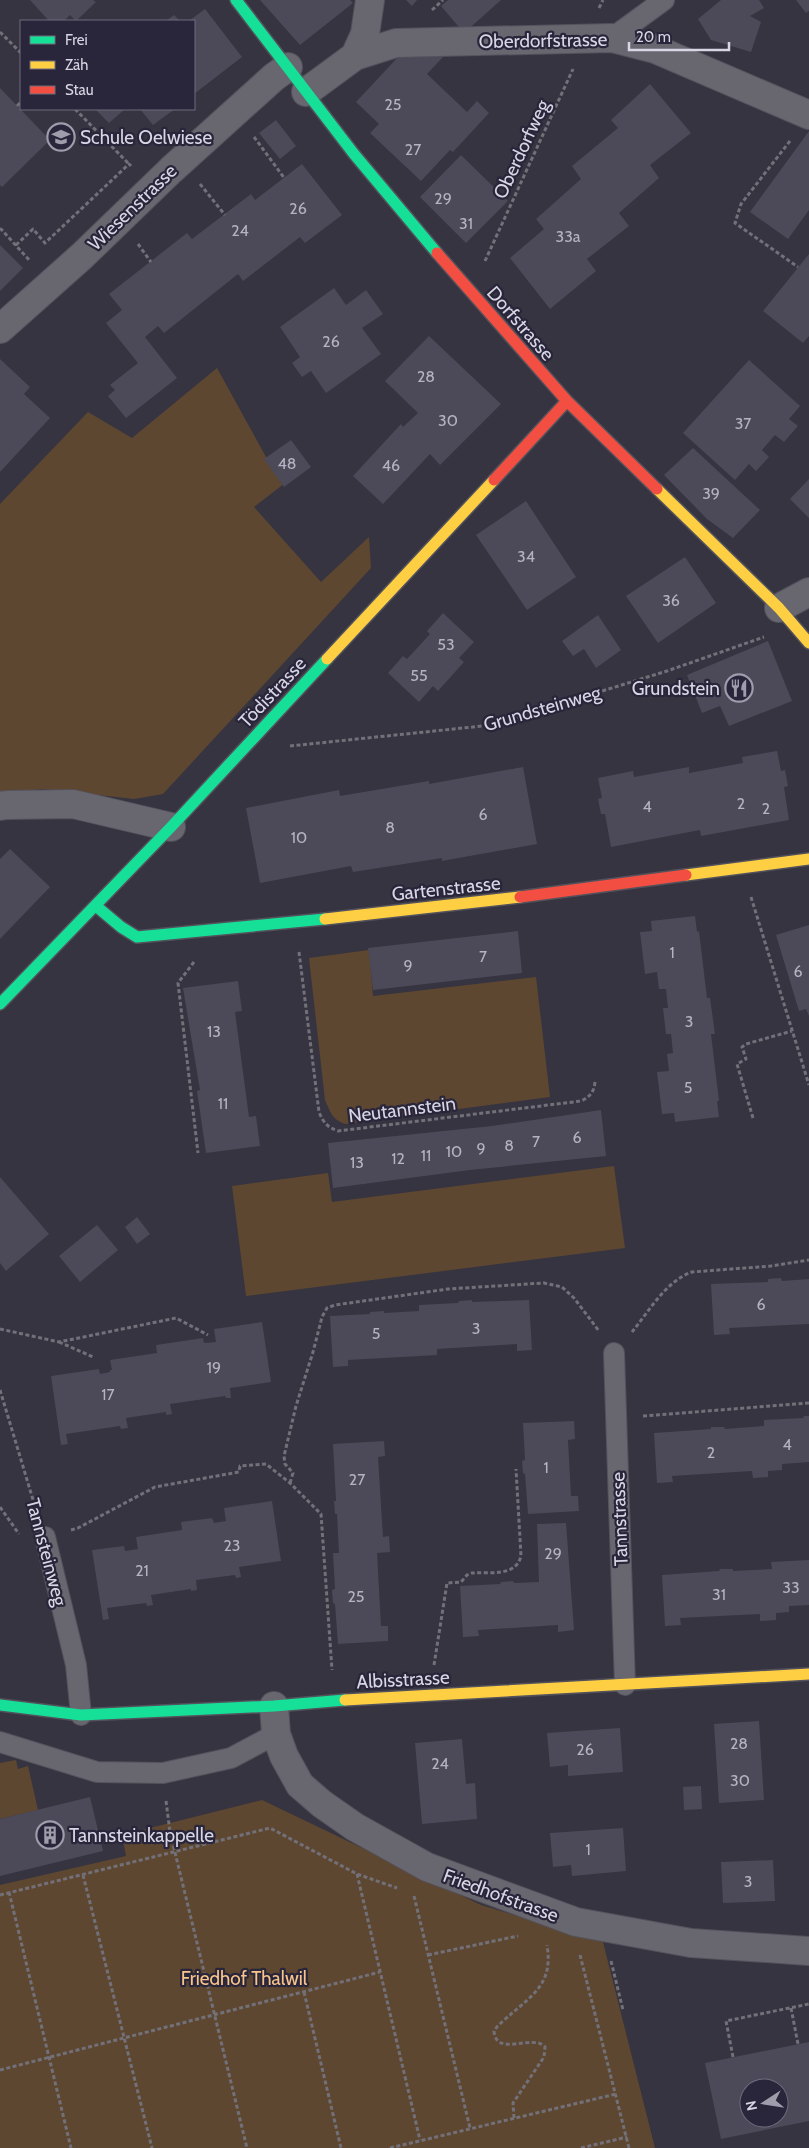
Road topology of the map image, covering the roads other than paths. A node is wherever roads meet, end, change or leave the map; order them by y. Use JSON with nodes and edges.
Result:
{"nodes":[{"id":1,"x":236,"y":0,"type":"edge"},
{"id":2,"x":370,"y":0,"type":"edge"},
{"id":3,"x":664,"y":0,"type":"edge"},
{"id":4,"x":600,"y":38,"type":"junction"},
{"id":5,"x":355,"y":56,"type":"junction"},
{"id":6,"x":288,"y":67,"type":"junction"},
{"id":7,"x":306,"y":92,"type":"junction"},
{"id":8,"x":809,"y":115,"type":"edge"},
{"id":9,"x":0,"y":329,"type":"edge"},
{"id":10,"x":566,"y":401,"type":"junction"},
{"id":11,"x":809,"y":592,"type":"edge"},
{"id":12,"x":779,"y":608,"type":"junction"},
{"id":13,"x":809,"y":643,"type":"edge"},
{"id":14,"x":0,"y":806,"type":"edge"},
{"id":15,"x":171,"y":827,"type":"junction"},
{"id":16,"x":809,"y":859,"type":"edge"},
{"id":17,"x":96,"y":906,"type":"junction"},
{"id":18,"x":0,"y":1004,"type":"edge"},
{"id":19,"x":614,"y":1353,"type":"road end"},
{"id":20,"x":45,"y":1537,"type":"road end"},
{"id":21,"x":809,"y":1674,"type":"edge"},
{"id":22,"x":625,"y":1685,"type":"junction"},
{"id":23,"x":0,"y":1705,"type":"edge"},
{"id":24,"x":274,"y":1706,"type":"junction"},
{"id":25,"x":81,"y":1716,"type":"junction"},
{"id":26,"x":276,"y":1734,"type":"junction"},
{"id":27,"x":0,"y":1742,"type":"edge"},
{"id":28,"x":809,"y":1951,"type":"edge"}],
"edges":[{"from":1,"to":6,"type":"street","name":"Dorfstrasse"},
{"from":2,"to":5,"type":"street"},
{"from":3,"to":4,"type":"lane"},
{"from":4,"to":5,"type":"street","name":"Oberdorfstrasse"},
{"from":4,"to":8,"type":"street","name":"Oberdorfstrasse"},
{"from":5,"to":7,"type":"street"},
{"from":6,"to":7,"type":"street","name":"Dorfstrasse"},
{"from":6,"to":9,"type":"street","name":"Wiesenstrasse"},
{"from":7,"to":10,"type":"street","name":"Dorfstrasse"},
{"from":10,"to":12,"type":"street","name":"Dorfstrasse"},
{"from":10,"to":15,"type":"street","name":"Tödistrasse"},
{"from":11,"to":12,"type":"street"},
{"from":12,"to":13,"type":"street","name":"Dorfstrasse"},
{"from":14,"to":15,"type":"street"},
{"from":15,"to":17,"type":"street","name":"Tödistrasse"},
{"from":16,"to":17,"type":"street","name":"Gartenstrasse"},
{"from":17,"to":18,"type":"street","name":"Tödistrasse"},
{"from":19,"to":22,"type":"lane","name":"Tannstrasse"},
{"from":20,"to":25,"type":"lane","name":"Tannsteinweg"},
{"from":21,"to":22,"type":"street","name":"Albisstrasse"},
{"from":22,"to":24,"type":"street","name":"Albisstrasse"},
{"from":23,"to":25,"type":"street","name":"Albisstrasse"},
{"from":24,"to":25,"type":"street","name":"Albisstrasse"},
{"from":24,"to":26,"type":"street","name":"Friedhofstrasse"},
{"from":26,"to":27,"type":"lane"},
{"from":26,"to":28,"type":"street","name":"Friedhofstrasse"}]}
